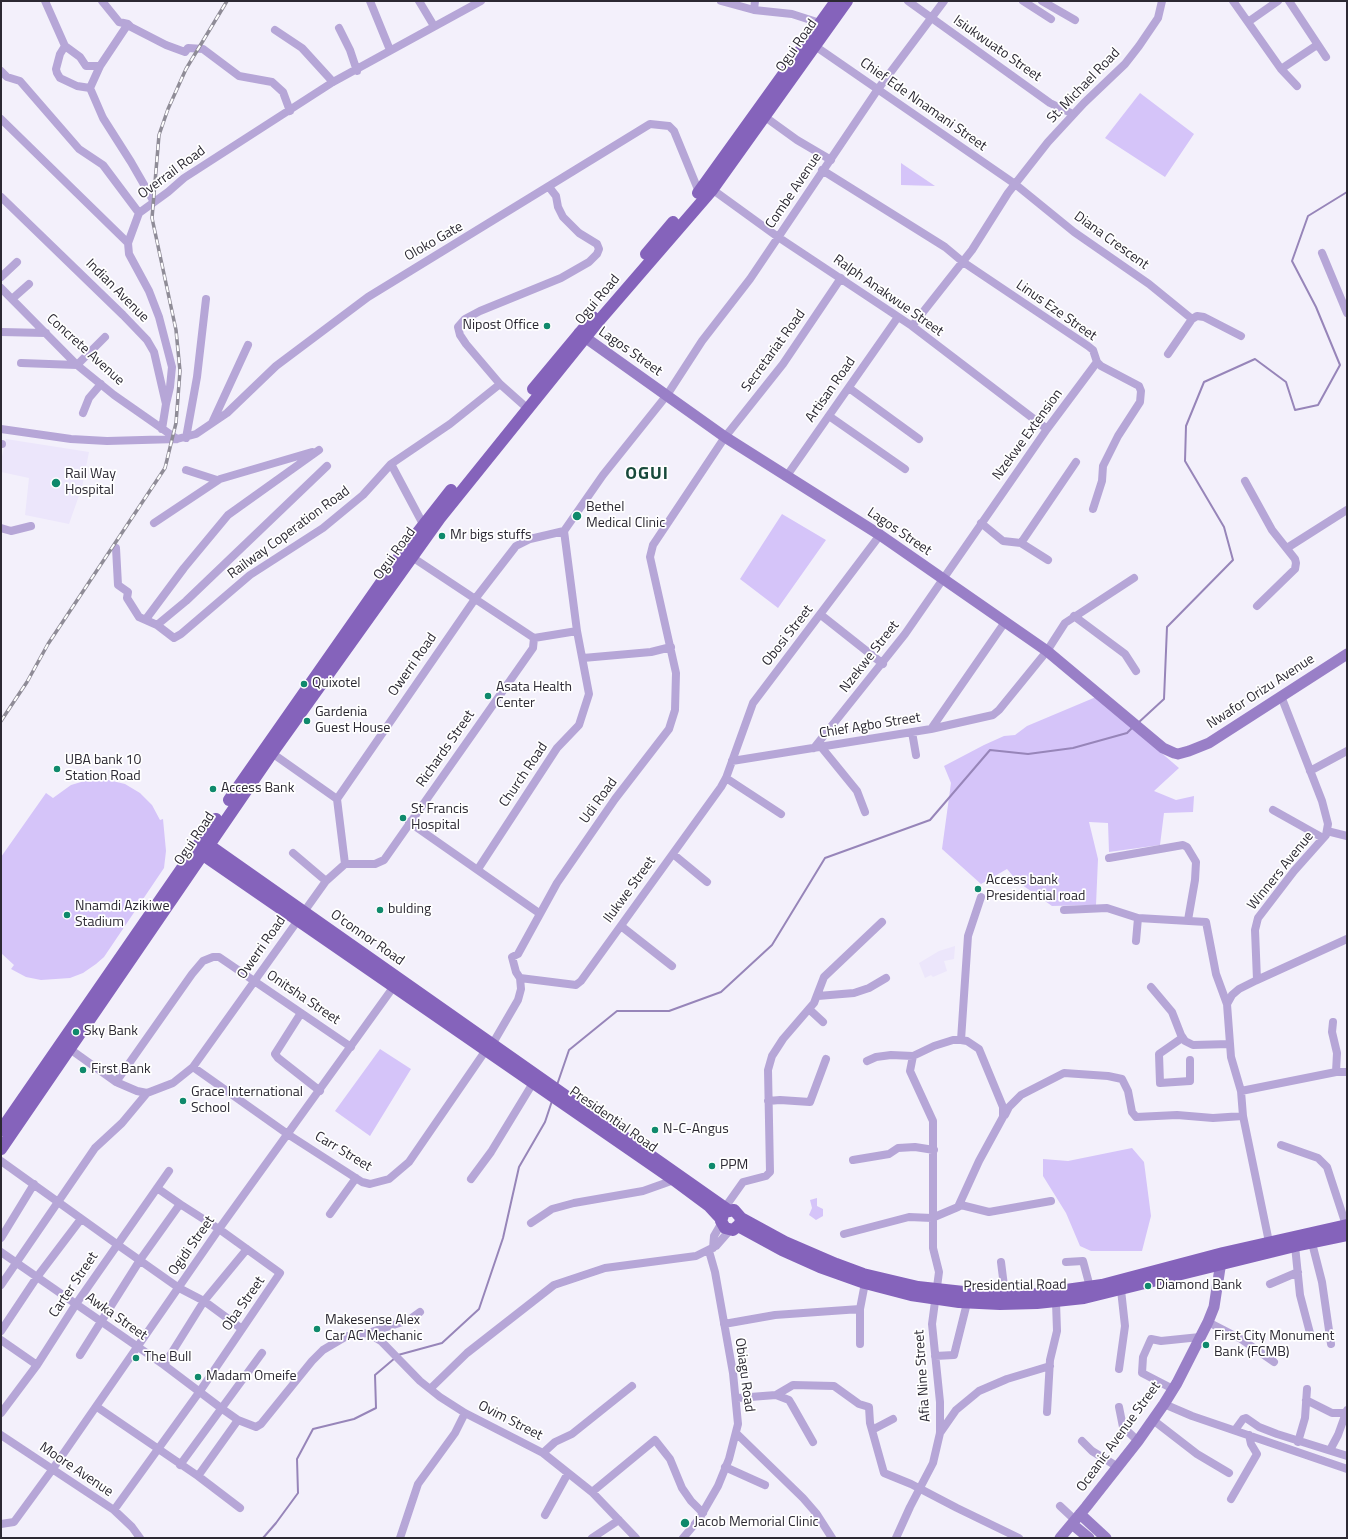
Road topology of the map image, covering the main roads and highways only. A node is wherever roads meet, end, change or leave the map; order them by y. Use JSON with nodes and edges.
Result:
{"nodes":[{"id":1,"x":836,"y":1,"type":"edge"},
{"id":2,"x":847,"y":1,"type":"edge"},
{"id":3,"x":761,"y":114,"type":"junction"},
{"id":4,"x":524,"y":405,"type":"junction"},
{"id":5,"x":408,"y":554,"type":"junction"},
{"id":6,"x":268,"y":750,"type":"junction"},
{"id":7,"x":217,"y":832,"type":"junction"},
{"id":8,"x":202,"y":847,"type":"junction"},
{"id":9,"x":222,"y":861,"type":"junction"},
{"id":10,"x":195,"y":866,"type":"junction"},
{"id":11,"x":65,"y":1046,"type":"junction"},
{"id":12,"x":489,"y":1047,"type":"joint"},
{"id":13,"x":1,"y":1130,"type":"edge"},
{"id":14,"x":1,"y":1149,"type":"edge"},
{"id":15,"x":729,"y":1219,"type":"junction"},
{"id":16,"x":1347,"y":1229,"type":"edge"},
{"id":17,"x":1308,"y":1238,"type":"junction"},
{"id":18,"x":1222,"y":1259,"type":"junction"},
{"id":19,"x":936,"y":1294,"type":"junction"},
{"id":20,"x":1037,"y":1299,"type":"junction"}],
"edges":[{"from":1,"to":3,"type":"main road","name":"Ogui Road"},
{"from":2,"to":3,"type":"main road","name":"Ogui Road"},
{"from":3,"to":4,"type":"main road","name":"Ogui Road"},
{"from":4,"to":5,"type":"main road","name":"Ogui Road"},
{"from":4,"to":5,"type":"main road","name":"Ogui Road"},
{"from":5,"to":6,"type":"main road","name":"Ogui Road"},
{"from":6,"to":7,"type":"main road","name":"Ogui Road"},
{"from":6,"to":8,"type":"main road","name":"Ogui Road"},
{"from":7,"to":8,"type":"main road","name":"Ogui Road"},
{"from":7,"to":9,"type":"main road"},
{"from":8,"to":9,"type":"main road","name":"O'connor Road"},
{"from":8,"to":10,"type":"main road","name":"Ogui Road"},
{"from":8,"to":11,"type":"main road","name":"Ogui Road"},
{"from":9,"to":10,"type":"main road"},
{"from":9,"to":12,"type":"main road","name":"O'connor Road"},
{"from":10,"to":11,"type":"main road","name":"Ogui Road"},
{"from":11,"to":13,"type":"main road","name":"Ogui Road"},
{"from":11,"to":14,"type":"main road","name":"Ogui Road"},
{"from":12,"to":15,"type":"main road","name":"Presidential Road"},
{"from":15,"to":19,"type":"main road","name":"Presidential Road"},
{"from":15,"to":19,"type":"main road","name":"Presidential Road"},
{"from":16,"to":17,"type":"main road","name":"Presidential Road"},
{"from":17,"to":18,"type":"main road","name":"Presidential Road"},
{"from":17,"to":18,"type":"main road","name":"Presidential Road"},
{"from":18,"to":20,"type":"main road","name":"Presidential Road"},
{"from":18,"to":20,"type":"main road","name":"Presidential Road"},
{"from":19,"to":20,"type":"main road","name":"Presidential Road"},
{"from":19,"to":20,"type":"main road","name":"Presidential Road"}]}
